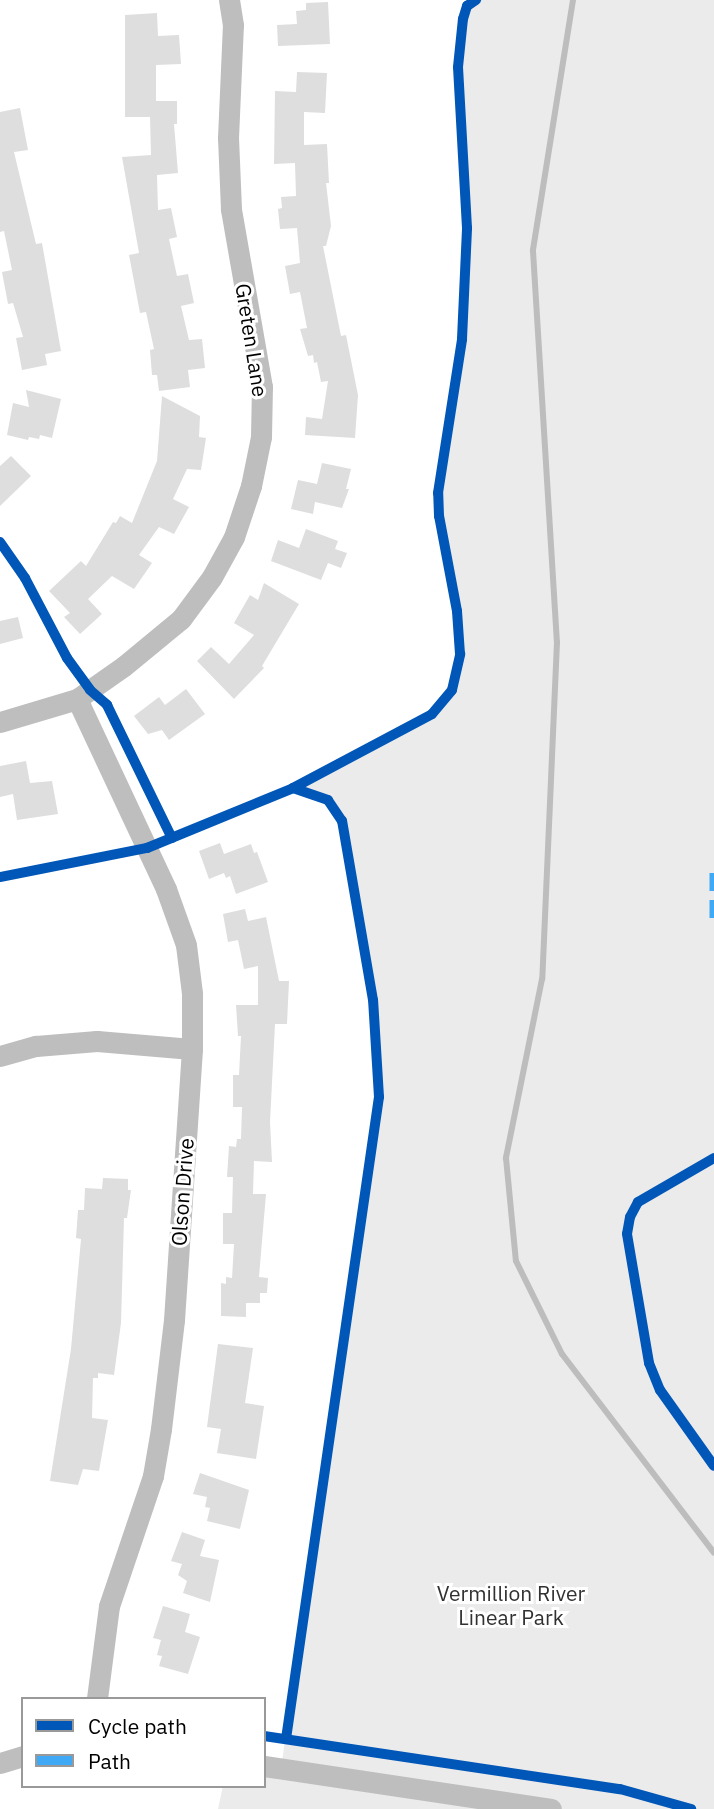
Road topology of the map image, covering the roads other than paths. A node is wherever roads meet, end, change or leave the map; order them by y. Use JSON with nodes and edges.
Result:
{"nodes":[{"id":1,"x":229,"y":0,"type":"edge"},
{"id":2,"x":77,"y":699,"type":"junction"},
{"id":3,"x":0,"y":722,"type":"edge"},
{"id":4,"x":192,"y":1049,"type":"junction"},
{"id":5,"x":0,"y":1056,"type":"edge"},
{"id":6,"x":97,"y":1697,"type":"edge"},
{"id":7,"x":21,"y":1757,"type":"edge"},
{"id":8,"x":0,"y":1763,"type":"edge"},
{"id":9,"x":266,"y":1766,"type":"edge"},
{"id":10,"x":551,"y":1809,"type":"edge"}],
"edges":[{"from":1,"to":2,"type":"street","name":"Greten Lane"},
{"from":2,"to":3,"type":"street","name":"Greten Lane"},
{"from":2,"to":4,"type":"street","name":"Olson Drive"},
{"from":4,"to":5,"type":"street"},
{"from":4,"to":6,"type":"street","name":"Olson Drive"},
{"from":7,"to":8,"type":"street"},
{"from":9,"to":10,"type":"street"}]}
